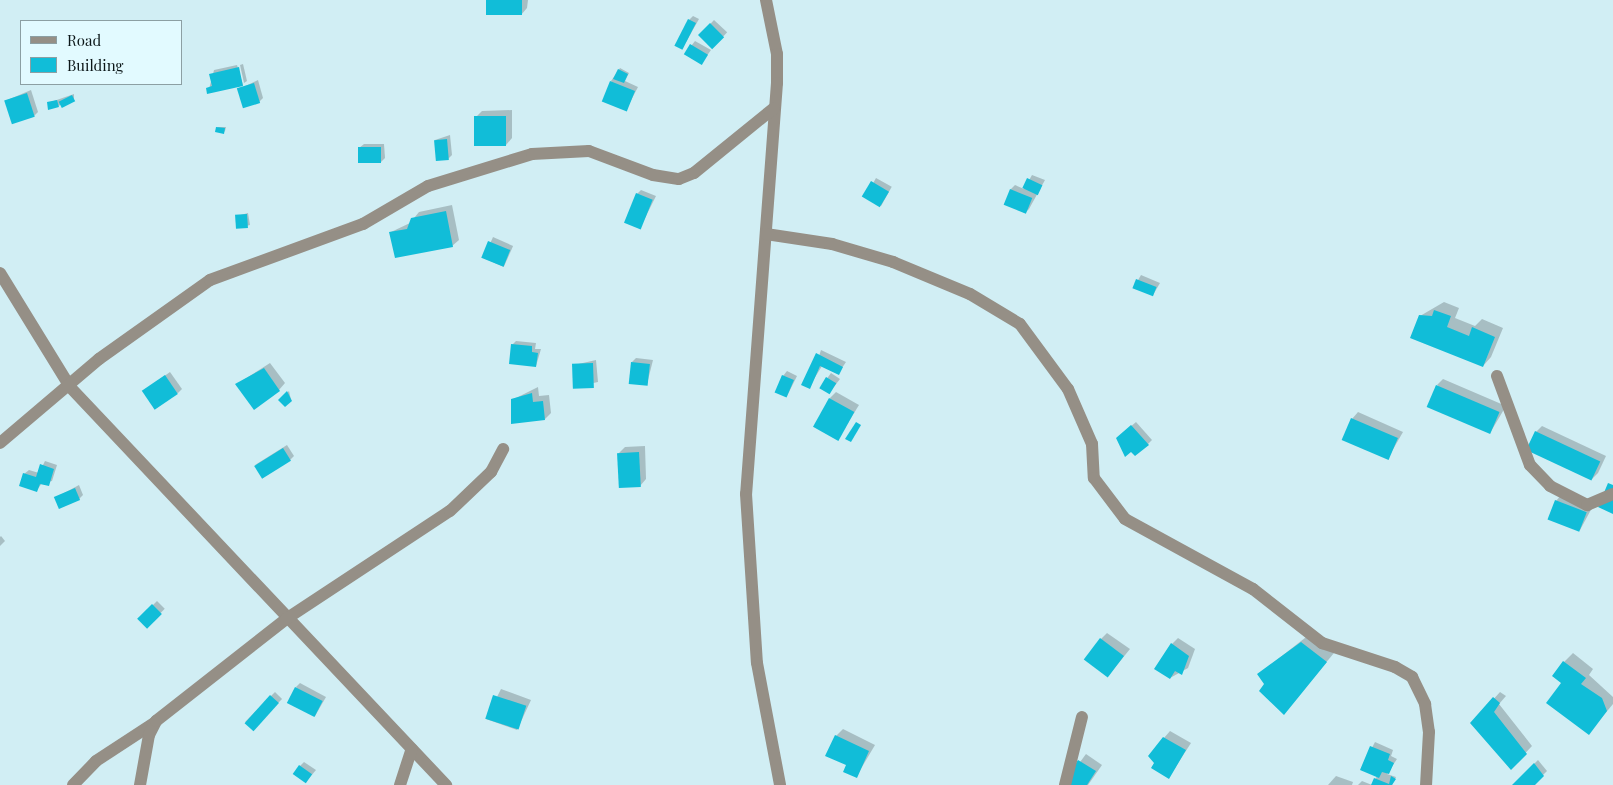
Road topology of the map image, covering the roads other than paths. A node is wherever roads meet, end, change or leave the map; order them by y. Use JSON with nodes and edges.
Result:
{"nodes":[{"id":1,"x":766,"y":0,"type":"edge"},
{"id":2,"x":774,"y":108,"type":"junction"},
{"id":3,"x":766,"y":234,"type":"junction"},
{"id":4,"x":0,"y":273,"type":"edge"},
{"id":5,"x":1497,"y":376,"type":"dead end"},
{"id":6,"x":70,"y":387,"type":"junction"},
{"id":7,"x":0,"y":443,"type":"edge"},
{"id":8,"x":503,"y":449,"type":"dead end"},
{"id":9,"x":1613,"y":494,"type":"edge"},
{"id":10,"x":286,"y":619,"type":"junction"},
{"id":11,"x":1082,"y":717,"type":"dead end"},
{"id":12,"x":156,"y":721,"type":"junction"},
{"id":13,"x":412,"y":749,"type":"junction"},
{"id":14,"x":73,"y":785,"type":"edge"},
{"id":15,"x":140,"y":785,"type":"edge"},
{"id":16,"x":400,"y":785,"type":"edge"},
{"id":17,"x":446,"y":785,"type":"edge"},
{"id":18,"x":780,"y":785,"type":"edge"},
{"id":19,"x":1064,"y":785,"type":"edge"},
{"id":20,"x":1426,"y":785,"type":"edge"}],
"edges":[{"from":1,"to":2,"type":"street"},
{"from":2,"to":3,"type":"street"},
{"from":2,"to":6,"type":"street"},
{"from":3,"to":18,"type":"street"},
{"from":3,"to":20,"type":"street"},
{"from":4,"to":6,"type":"street"},
{"from":5,"to":9,"type":"street"},
{"from":6,"to":7,"type":"street"},
{"from":6,"to":10,"type":"street"},
{"from":8,"to":10,"type":"street"},
{"from":10,"to":12,"type":"street"},
{"from":10,"to":13,"type":"street"},
{"from":11,"to":19,"type":"street"},
{"from":12,"to":14,"type":"street"},
{"from":12,"to":15,"type":"street"},
{"from":13,"to":16,"type":"street"},
{"from":13,"to":17,"type":"street"}]}
